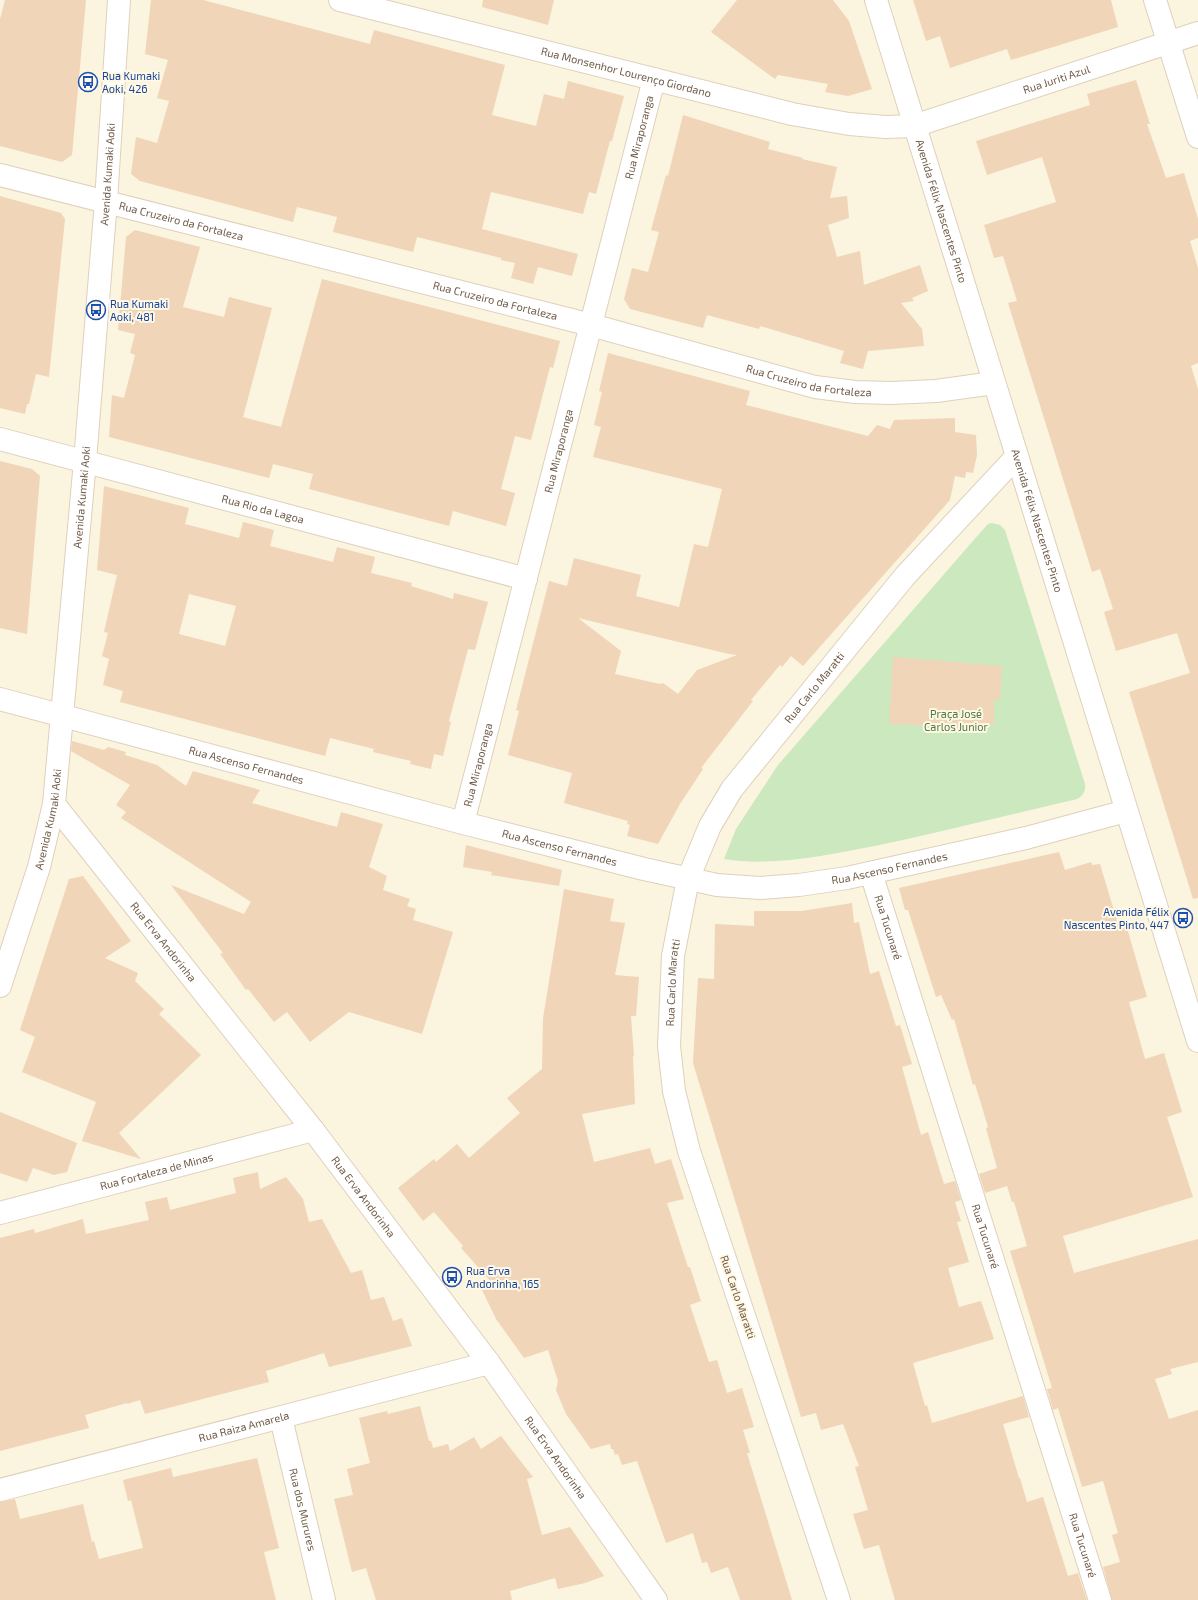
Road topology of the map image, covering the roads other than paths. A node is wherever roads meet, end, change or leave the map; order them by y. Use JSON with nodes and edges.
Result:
{"nodes":[{"id":1,"x":119,"y":0,"type":"edge"},
{"id":2,"x":340,"y":0,"type":"edge"},
{"id":3,"x":1155,"y":0,"type":"edge"},
{"id":4,"x":874,"y":2,"type":"edge"},
{"id":5,"x":1198,"y":33,"type":"edge"},
{"id":6,"x":1168,"y":43,"type":"junction"},
{"id":7,"x":654,"y":80,"type":"junction"},
{"id":8,"x":914,"y":126,"type":"junction"},
{"id":9,"x":1198,"y":137,"type":"edge"},
{"id":10,"x":0,"y":175,"type":"edge"},
{"id":11,"x":106,"y":201,"type":"junction"},
{"id":12,"x":592,"y":325,"type":"junction"},
{"id":13,"x":994,"y":383,"type":"junction"},
{"id":14,"x":0,"y":439,"type":"edge"},
{"id":15,"x":1017,"y":456,"type":"junction"},
{"id":16,"x":85,"y":461,"type":"junction"},
{"id":17,"x":526,"y":579,"type":"junction"},
{"id":18,"x":0,"y":699,"type":"edge"},
{"id":19,"x":62,"y":716,"type":"junction"},
{"id":20,"x":54,"y":804,"type":"junction"},
{"id":21,"x":1126,"y":811,"type":"junction"},
{"id":22,"x":463,"y":823,"type":"junction"},
{"id":23,"x":871,"y":873,"type":"junction"},
{"id":24,"x":688,"y":879,"type":"junction"},
{"id":25,"x":0,"y":986,"type":"edge"},
{"id":26,"x":1198,"y":1041,"type":"edge"},
{"id":27,"x":313,"y":1130,"type":"junction"},
{"id":28,"x":0,"y":1213,"type":"edge"},
{"id":29,"x":489,"y":1364,"type":"junction"},
{"id":30,"x":280,"y":1418,"type":"junction"},
{"id":31,"x":0,"y":1490,"type":"edge"},
{"id":32,"x":654,"y":1599,"type":"edge"},
{"id":33,"x":324,"y":1600,"type":"edge"},
{"id":34,"x":839,"y":1600,"type":"edge"},
{"id":35,"x":1100,"y":1600,"type":"edge"}],
"edges":[{"from":1,"to":11,"type":"street","name":"Avenida Kumaki Aoki"},
{"from":2,"to":7,"type":"street","name":"Rua Monsenhor Lourenço Giordano"},
{"from":3,"to":6,"type":"street"},
{"from":4,"to":8,"type":"street","name":"Avenida Félix Nascentes Pinto"},
{"from":5,"to":6,"type":"street","name":"Rua Juriti Azul"},
{"from":6,"to":8,"type":"street","name":"Rua Juriti Azul"},
{"from":6,"to":9,"type":"street"},
{"from":7,"to":8,"type":"street","name":"Rua Monsenhor Lourenço Giordano"},
{"from":7,"to":12,"type":"street","name":"Rua Miraporanga"},
{"from":8,"to":13,"type":"street","name":"Avenida Félix Nascentes Pinto"},
{"from":10,"to":11,"type":"street","name":"Rua Cruzeiro da Fortaleza"},
{"from":11,"to":12,"type":"street","name":"Rua Cruzeiro da Fortaleza"},
{"from":11,"to":16,"type":"street","name":"Avenida Kumaki Aoki"},
{"from":12,"to":13,"type":"street","name":"Rua Cruzeiro da Fortaleza"},
{"from":12,"to":17,"type":"street","name":"Rua Miraporanga"},
{"from":13,"to":15,"type":"street","name":"Avenida Félix Nascentes Pinto"},
{"from":14,"to":16,"type":"street","name":"Rua Rio da Lagoa"},
{"from":15,"to":21,"type":"street","name":"Avenida Félix Nascentes Pinto"},
{"from":15,"to":24,"type":"street","name":"Rua Carlo Maratti"},
{"from":16,"to":17,"type":"street","name":"Rua Rio da Lagoa"},
{"from":16,"to":19,"type":"street","name":"Avenida Kumaki Aoki"},
{"from":17,"to":22,"type":"street","name":"Rua Miraporanga"},
{"from":18,"to":19,"type":"street","name":"Rua Ascenso Fernandes"},
{"from":19,"to":20,"type":"street","name":"Avenida Kumaki Aoki"},
{"from":19,"to":22,"type":"street","name":"Rua Ascenso Fernandes"},
{"from":20,"to":25,"type":"street","name":"Avenida Kumaki Aoki"},
{"from":20,"to":27,"type":"street","name":"Rua Erva Andorinha"},
{"from":21,"to":23,"type":"street","name":"Rua Ascenso Fernandes"},
{"from":21,"to":26,"type":"street","name":"Avenida Félix Nascentes Pinto"},
{"from":22,"to":24,"type":"street","name":"Rua Ascenso Fernandes"},
{"from":23,"to":24,"type":"street","name":"Rua Ascenso Fernandes"},
{"from":23,"to":35,"type":"street","name":"Rua Tucunaré"},
{"from":24,"to":34,"type":"street","name":"Rua Carlo Maratti"},
{"from":27,"to":28,"type":"street","name":"Rua Fortaleza de Minas"},
{"from":27,"to":29,"type":"street","name":"Rua Erva Andorinha"},
{"from":29,"to":30,"type":"street","name":"Rua Raiza Amarela"},
{"from":29,"to":32,"type":"street","name":"Rua Erva Andorinha"},
{"from":30,"to":31,"type":"street","name":"Rua Raiza Amarela"},
{"from":30,"to":33,"type":"street","name":"Rua dos Murures"}]}
